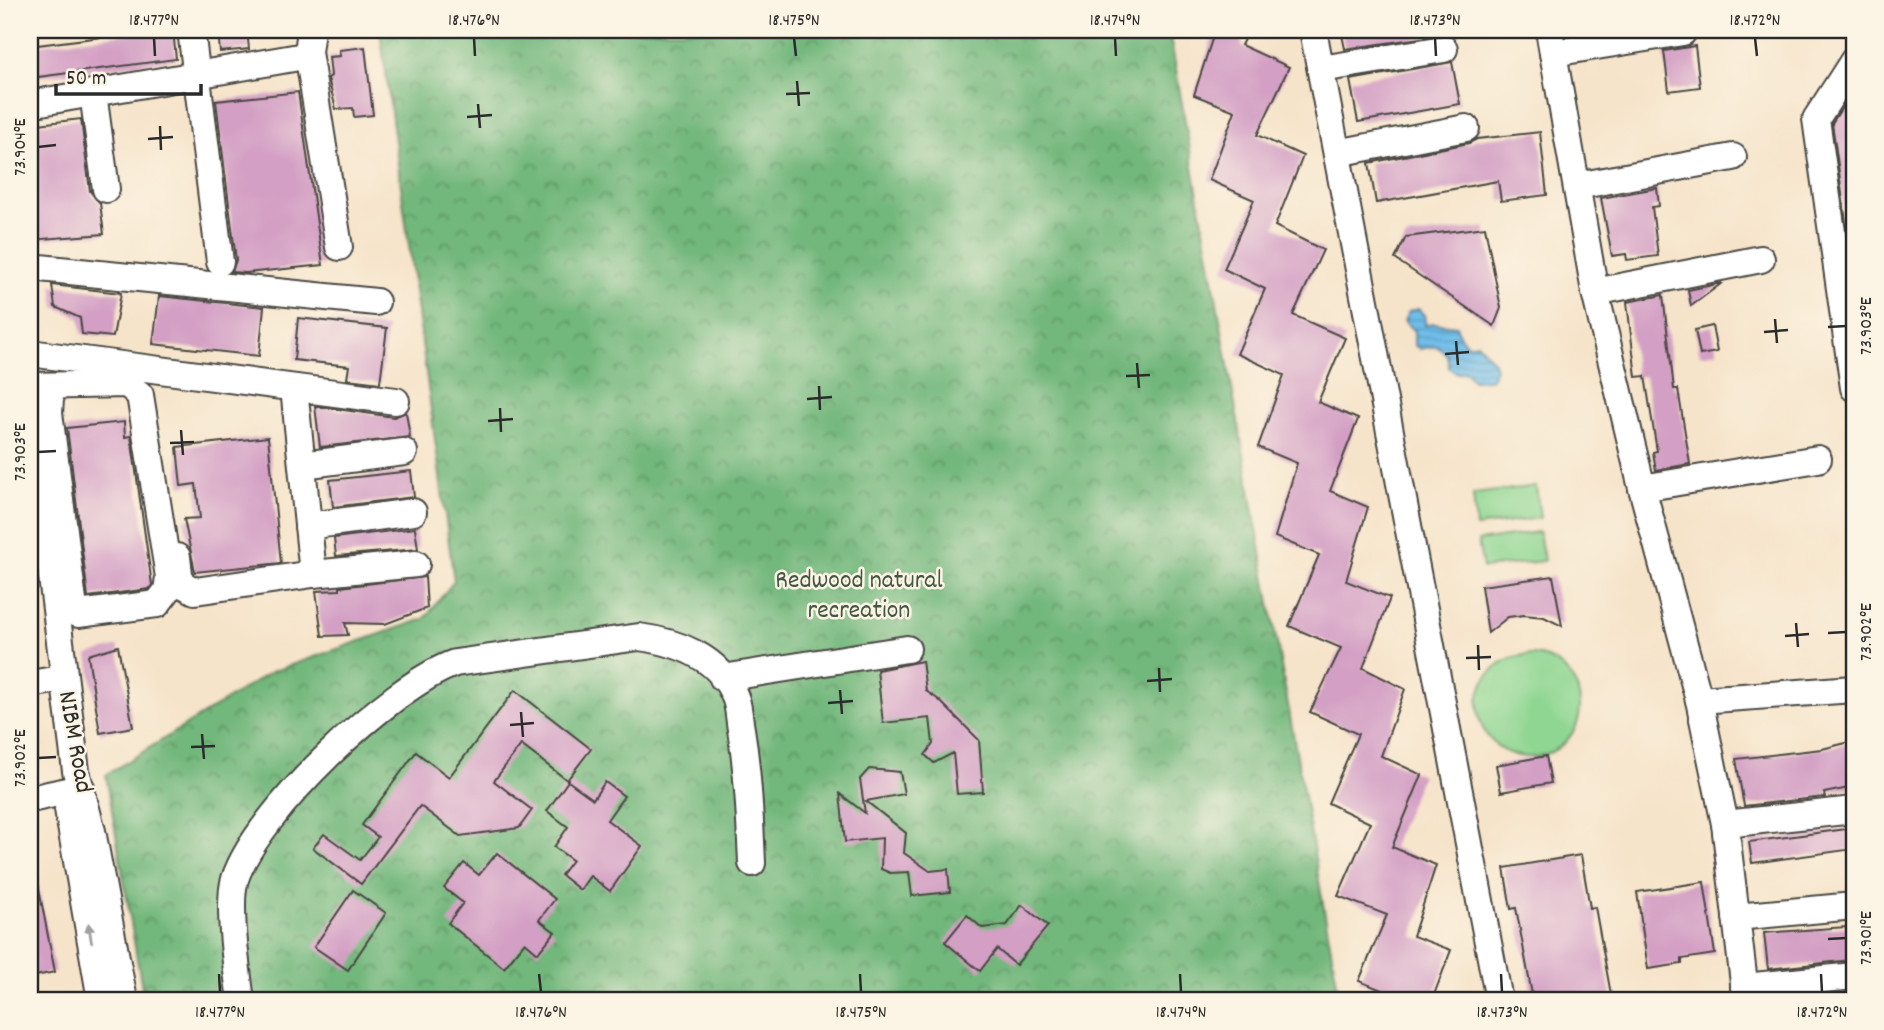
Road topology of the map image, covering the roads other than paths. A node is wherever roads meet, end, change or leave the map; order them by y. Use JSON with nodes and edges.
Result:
{"nodes":[{"id":1,"x":191,"y":30,"type":"edge"},
{"id":2,"x":1313,"y":30,"type":"edge"},
{"id":3,"x":1683,"y":32,"type":"dead end"},
{"id":4,"x":309,"y":41,"type":"edge"},
{"id":5,"x":1551,"y":42,"type":"edge"},
{"id":6,"x":1444,"y":49,"type":"dead end"},
{"id":7,"x":1854,"y":60,"type":"edge"},
{"id":8,"x":1321,"y":69,"type":"junction"},
{"id":9,"x":197,"y":75,"type":"junction"},
{"id":10,"x":93,"y":93,"type":"junction"},
{"id":11,"x":30,"y":104,"type":"edge"},
{"id":12,"x":1466,"y":128,"type":"dead end"},
{"id":13,"x":1337,"y":153,"type":"junction"},
{"id":14,"x":1733,"y":157,"type":"dead end"},
{"id":15,"x":1577,"y":186,"type":"junction"},
{"id":16,"x":106,"y":189,"type":"dead end"},
{"id":17,"x":339,"y":247,"type":"dead end"},
{"id":18,"x":1761,"y":259,"type":"dead end"},
{"id":19,"x":220,"y":262,"type":"dead end"},
{"id":20,"x":30,"y":267,"type":"edge"},
{"id":21,"x":1595,"y":292,"type":"junction"},
{"id":22,"x":376,"y":302,"type":"dead end"},
{"id":23,"x":30,"y":353,"type":"edge"},
{"id":24,"x":155,"y":370,"type":"junction"},
{"id":25,"x":294,"y":388,"type":"junction"},
{"id":26,"x":1854,"y":388,"type":"edge"},
{"id":27,"x":34,"y":395,"type":"edge"},
{"id":28,"x":396,"y":401,"type":"dead end"},
{"id":29,"x":404,"y":452,"type":"dead end"},
{"id":30,"x":1818,"y":459,"type":"dead end"},
{"id":31,"x":302,"y":465,"type":"junction"},
{"id":32,"x":1642,"y":488,"type":"junction"},
{"id":33,"x":413,"y":512,"type":"dead end"},
{"id":34,"x":308,"y":526,"type":"junction"},
{"id":35,"x":30,"y":548,"type":"edge"},
{"id":36,"x":416,"y":565,"type":"dead end"},
{"id":37,"x":313,"y":574,"type":"junction"},
{"id":38,"x":907,"y":649,"type":"dead end"},
{"id":39,"x":723,"y":678,"type":"junction"},
{"id":40,"x":39,"y":682,"type":"edge"},
{"id":41,"x":1854,"y":689,"type":"edge"},
{"id":42,"x":1699,"y":700,"type":"junction"},
{"id":43,"x":30,"y":781,"type":"edge"},
{"id":44,"x":71,"y":782,"type":"junction"},
{"id":45,"x":30,"y":799,"type":"edge"},
{"id":46,"x":1854,"y":810,"type":"edge"},
{"id":47,"x":1725,"y":824,"type":"junction"},
{"id":48,"x":752,"y":863,"type":"dead end"},
{"id":49,"x":1854,"y":906,"type":"edge"},
{"id":50,"x":1736,"y":917,"type":"junction"},
{"id":51,"x":1854,"y":976,"type":"edge"},
{"id":52,"x":1745,"y":994,"type":"edge"},
{"id":53,"x":101,"y":1000,"type":"edge"},
{"id":54,"x":124,"y":1000,"type":"edge"},
{"id":55,"x":241,"y":1000,"type":"edge"},
{"id":56,"x":1499,"y":1000,"type":"edge"}],
"edges":[{"from":1,"to":9,"type":"street"},
{"from":2,"to":8,"type":"street"},
{"from":3,"to":5,"type":"street"},
{"from":4,"to":9,"type":"street"},
{"from":4,"to":17,"type":"street"},
{"from":5,"to":15,"type":"street"},
{"from":6,"to":8,"type":"street"},
{"from":7,"to":26,"type":"street"},
{"from":8,"to":13,"type":"street"},
{"from":9,"to":10,"type":"street"},
{"from":9,"to":19,"type":"street"},
{"from":10,"to":11,"type":"street"},
{"from":10,"to":16,"type":"street"},
{"from":12,"to":13,"type":"street"},
{"from":13,"to":56,"type":"street"},
{"from":14,"to":15,"type":"street"},
{"from":15,"to":21,"type":"street"},
{"from":18,"to":21,"type":"street"},
{"from":20,"to":22,"type":"street"},
{"from":21,"to":32,"type":"street"},
{"from":23,"to":24,"type":"street"},
{"from":24,"to":25,"type":"street"},
{"from":24,"to":37,"type":"street"},
{"from":25,"to":28,"type":"street"},
{"from":25,"to":31,"type":"street"},
{"from":27,"to":27,"type":"street"},
{"from":27,"to":44,"type":"street","name":"NIBM Road"},
{"from":29,"to":31,"type":"street"},
{"from":30,"to":32,"type":"street"},
{"from":31,"to":34,"type":"street"},
{"from":32,"to":42,"type":"street"},
{"from":33,"to":34,"type":"street"},
{"from":34,"to":37,"type":"street"},
{"from":35,"to":40,"type":"street","name":"NIBM Road"},
{"from":36,"to":37,"type":"street"},
{"from":38,"to":39,"type":"street"},
{"from":39,"to":48,"type":"street"},
{"from":39,"to":55,"type":"street"},
{"from":40,"to":44,"type":"street","name":"NIBM Road"},
{"from":41,"to":42,"type":"street"},
{"from":42,"to":47,"type":"street"},
{"from":43,"to":44,"type":"street"},
{"from":44,"to":45,"type":"street"},
{"from":53,"to":44,"type":"street","name":"NIBM Road","one_way":true},
{"from":44,"to":54,"type":"street","name":"NIBM Road"},
{"from":46,"to":47,"type":"street"},
{"from":47,"to":50,"type":"street"},
{"from":49,"to":50,"type":"street"},
{"from":50,"to":52,"type":"street"},
{"from":51,"to":52,"type":"street"}]}
